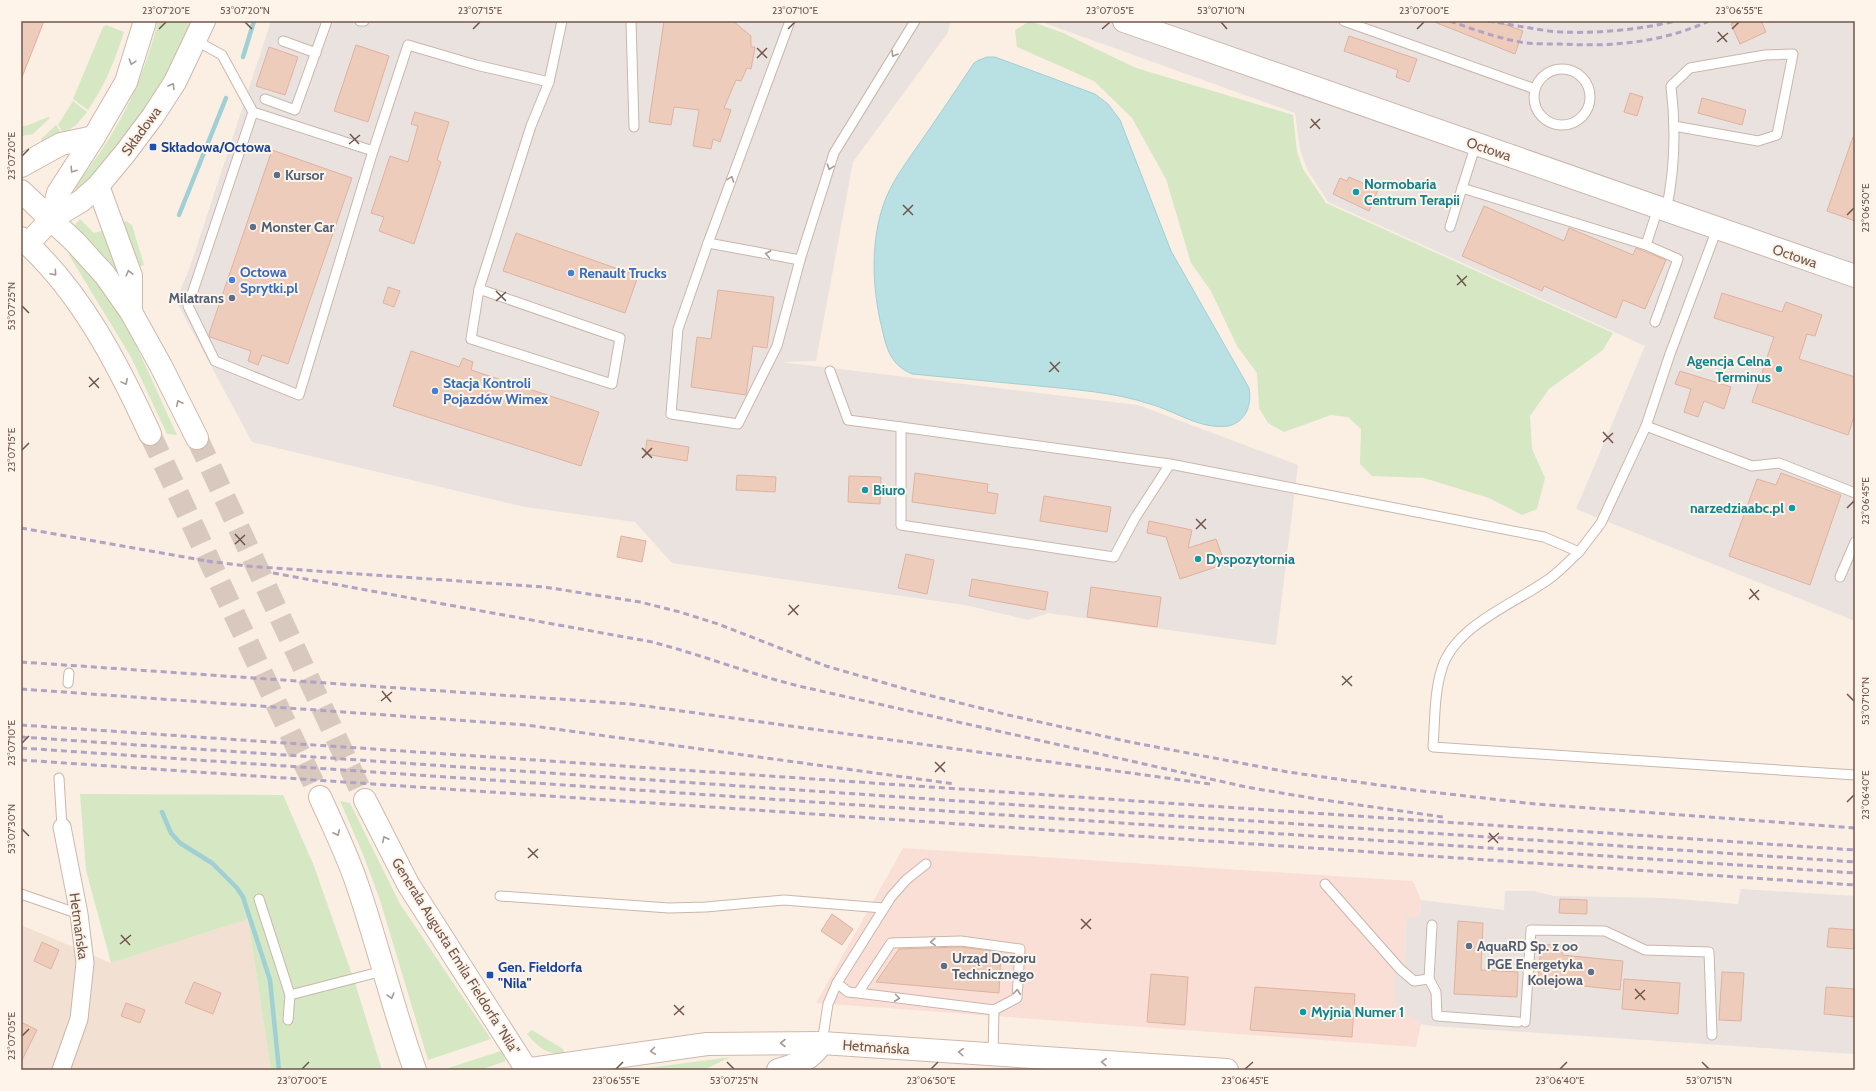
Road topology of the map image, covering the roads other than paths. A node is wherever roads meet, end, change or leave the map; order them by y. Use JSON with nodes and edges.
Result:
{"nodes":[{"id":1,"x":145,"y":21,"type":"edge"},
{"id":2,"x":327,"y":21,"type":"edge"},
{"id":3,"x":360,"y":21,"type":"edge"},
{"id":4,"x":364,"y":21,"type":"edge"},
{"id":5,"x":562,"y":21,"type":"edge"},
{"id":6,"x":631,"y":21,"type":"edge"},
{"id":7,"x":790,"y":21,"type":"edge"},
{"id":8,"x":915,"y":21,"type":"edge"},
{"id":9,"x":1125,"y":21,"type":"edge"},
{"id":10,"x":1344,"y":21,"type":"edge"},
{"id":11,"x":200,"y":30,"type":"edge"},
{"id":12,"x":283,"y":41,"type":"dead end"},
{"id":13,"x":316,"y":53,"type":"junction"},
{"id":14,"x":549,"y":82,"type":"junction"},
{"id":15,"x":1535,"y":89,"type":"junction"},
{"id":16,"x":265,"y":99,"type":"dead end"},
{"id":17,"x":253,"y":112,"type":"junction"},
{"id":18,"x":1674,"y":126,"type":"junction"},
{"id":19,"x":634,"y":127,"type":"dead end"},
{"id":20,"x":94,"y":137,"type":"junction"},
{"id":21,"x":1476,"y":144,"type":"junction"},
{"id":22,"x":373,"y":151,"type":"junction"},
{"id":23,"x":21,"y":166,"type":"edge"},
{"id":24,"x":98,"y":186,"type":"junction"},
{"id":25,"x":1462,"y":188,"type":"junction"},
{"id":26,"x":21,"y":191,"type":"edge"},
{"id":27,"x":1662,"y":209,"type":"junction"},
{"id":28,"x":51,"y":219,"type":"junction"},
{"id":29,"x":1450,"y":227,"type":"dead end"},
{"id":30,"x":1718,"y":229,"type":"junction"},
{"id":31,"x":24,"y":241,"type":"edge"},
{"id":32,"x":708,"y":243,"type":"junction"},
{"id":33,"x":1646,"y":245,"type":"junction"},
{"id":34,"x":800,"y":260,"type":"junction"},
{"id":35,"x":1855,"y":276,"type":"edge"},
{"id":36,"x":479,"y":289,"type":"junction"},
{"id":37,"x":131,"y":312,"type":"junction"},
{"id":38,"x":1654,"y":322,"type":"dead end"},
{"id":39,"x":830,"y":371,"type":"dead end"},
{"id":40,"x":1646,"y":426,"type":"junction"},
{"id":41,"x":901,"y":427,"type":"junction"},
{"id":42,"x":150,"y":434,"type":"tunnel mouth"},
{"id":43,"x":197,"y":438,"type":"tunnel mouth"},
{"id":44,"x":1170,"y":464,"type":"junction"},
{"id":45,"x":1855,"y":493,"type":"edge"},
{"id":46,"x":1855,"y":542,"type":"edge"},
{"id":47,"x":1579,"y":552,"type":"junction"},
{"id":48,"x":1840,"y":577,"type":"dead end"},
{"id":49,"x":69,"y":673,"type":"dead end"},
{"id":50,"x":68,"y":683,"type":"dead end"},
{"id":51,"x":1855,"y":775,"type":"edge"},
{"id":52,"x":59,"y":778,"type":"dead end"},
{"id":53,"x":320,"y":797,"type":"tunnel mouth"},
{"id":54,"x":365,"y":800,"type":"tunnel mouth"},
{"id":55,"x":62,"y":827,"type":"joint"},
{"id":56,"x":926,"y":864,"type":"dead end"},
{"id":57,"x":1325,"y":884,"type":"dead end"},
{"id":58,"x":21,"y":894,"type":"edge"},
{"id":59,"x":500,"y":896,"type":"dead end"},
{"id":60,"x":259,"y":898,"type":"dead end"},
{"id":61,"x":883,"y":908,"type":"junction"},
{"id":62,"x":78,"y":914,"type":"junction"},
{"id":63,"x":1432,"y":924,"type":"dead end"},
{"id":64,"x":383,"y":971,"type":"junction"},
{"id":65,"x":1430,"y":979,"type":"junction"},
{"id":66,"x":837,"y":983,"type":"junction"},
{"id":67,"x":858,"y":993,"type":"junction"},
{"id":68,"x":290,"y":995,"type":"junction"},
{"id":69,"x":994,"y":1010,"type":"junction"},
{"id":70,"x":288,"y":1020,"type":"dead end"},
{"id":71,"x":1712,"y":1034,"type":"dead end"},
{"id":72,"x":822,"y":1043,"type":"junction"},
{"id":73,"x":993,"y":1055,"type":"junction"},
{"id":74,"x":61,"y":1070,"type":"edge"},
{"id":75,"x":414,"y":1070,"type":"edge"},
{"id":76,"x":526,"y":1070,"type":"edge"},
{"id":77,"x":763,"y":1070,"type":"edge"},
{"id":78,"x":778,"y":1070,"type":"edge"},
{"id":79,"x":784,"y":1070,"type":"edge"},
{"id":80,"x":1227,"y":1070,"type":"edge"}],
"edges":[{"from":1,"to":20,"type":"main road","name":"Składowa","one_way":true},
{"from":2,"to":13,"type":"lane"},
{"from":3,"to":4,"type":"lane"},
{"from":5,"to":14,"type":"lane"},
{"from":6,"to":19,"type":"lane"},
{"from":32,"to":7,"type":"lane","one_way":true},
{"from":8,"to":34,"type":"lane","one_way":true},
{"from":9,"to":21,"type":"main road","name":"Octowa"},
{"from":10,"to":15,"type":"lane"},
{"from":11,"to":17,"type":"lane"},
{"from":24,"to":11,"type":"main road","name":"Składowa","one_way":true},
{"from":12,"to":13,"type":"lane"},
{"from":13,"to":16,"type":"lane"},
{"from":14,"to":22,"type":"lane"},
{"from":14,"to":36,"type":"lane"},
{"from":15,"to":15,"type":"lane"},
{"from":17,"to":22,"type":"lane"},
{"from":17,"to":22,"type":"lane"},
{"from":18,"to":18,"type":"lane"},
{"from":18,"to":27,"type":"lane"},
{"from":20,"to":23,"type":"main road"},
{"from":20,"to":28,"type":"main road","name":"Składowa","one_way":true},
{"from":21,"to":25,"type":"lane"},
{"from":21,"to":27,"type":"main road","name":"Octowa"},
{"from":24,"to":28,"type":"main road","name":"Składowa"},
{"from":37,"to":24,"type":"main road","one_way":true},
{"from":25,"to":29,"type":"lane"},
{"from":25,"to":33,"type":"lane"},
{"from":26,"to":28,"type":"main road"},
{"from":27,"to":30,"type":"main road","name":"Octowa"},
{"from":27,"to":33,"type":"lane"},
{"from":28,"to":31,"type":"main road","name":"Składowa"},
{"from":28,"to":37,"type":"main road"},
{"from":30,"to":35,"type":"main road","name":"Octowa"},
{"from":30,"to":40,"type":"lane"},
{"from":31,"to":42,"type":"main road","one_way":true},
{"from":34,"to":32,"type":"lane","one_way":true},
{"from":32,"to":34,"type":"lane"},
{"from":33,"to":38,"type":"lane"},
{"from":36,"to":36,"type":"lane"},
{"from":43,"to":37,"type":"main road","one_way":true},
{"from":39,"to":41,"type":"lane"},
{"from":40,"to":45,"type":"lane"},
{"from":40,"to":47,"type":"lane"},
{"from":41,"to":44,"type":"lane"},
{"from":41,"to":44,"type":"lane"},
{"from":44,"to":47,"type":"lane"},
{"from":46,"to":48,"type":"lane"},
{"from":47,"to":51,"type":"lane"},
{"from":49,"to":50,"type":"lane"},
{"from":52,"to":55,"type":"lane"},
{"from":53,"to":64,"type":"main road","one_way":true},
{"from":76,"to":54,"type":"main road","name":"Generała Augusta Emila Fieldorfa \"Nila\"","one_way":true},
{"from":55,"to":62,"type":"street","name":"Hetmańska"},
{"from":56,"to":61,"type":"lane"},
{"from":57,"to":65,"type":"lane"},
{"from":58,"to":62,"type":"lane"},
{"from":59,"to":61,"type":"lane"},
{"from":60,"to":68,"type":"lane"},
{"from":61,"to":66,"type":"lane"},
{"from":62,"to":74,"type":"street","name":"Hetmańska"},
{"from":63,"to":65,"type":"lane"},
{"from":64,"to":68,"type":"lane"},
{"from":64,"to":75,"type":"main road","one_way":true},
{"from":65,"to":71,"type":"lane"},
{"from":66,"to":67,"type":"lane"},
{"from":66,"to":72,"type":"lane"},
{"from":67,"to":69,"type":"lane","one_way":true},
{"from":69,"to":67,"type":"lane","one_way":true},
{"from":68,"to":70,"type":"lane"},
{"from":69,"to":73,"type":"lane"},
{"from":73,"to":72,"type":"main road","name":"Hetmańska","one_way":true},
{"from":72,"to":76,"type":"main road","name":"Hetmańska","one_way":true},
{"from":72,"to":78,"type":"main road"},
{"from":80,"to":73,"type":"main road","name":"Hetmańska","one_way":true},
{"from":77,"to":78,"type":"main road"},
{"from":78,"to":79,"type":"main road"}]}
